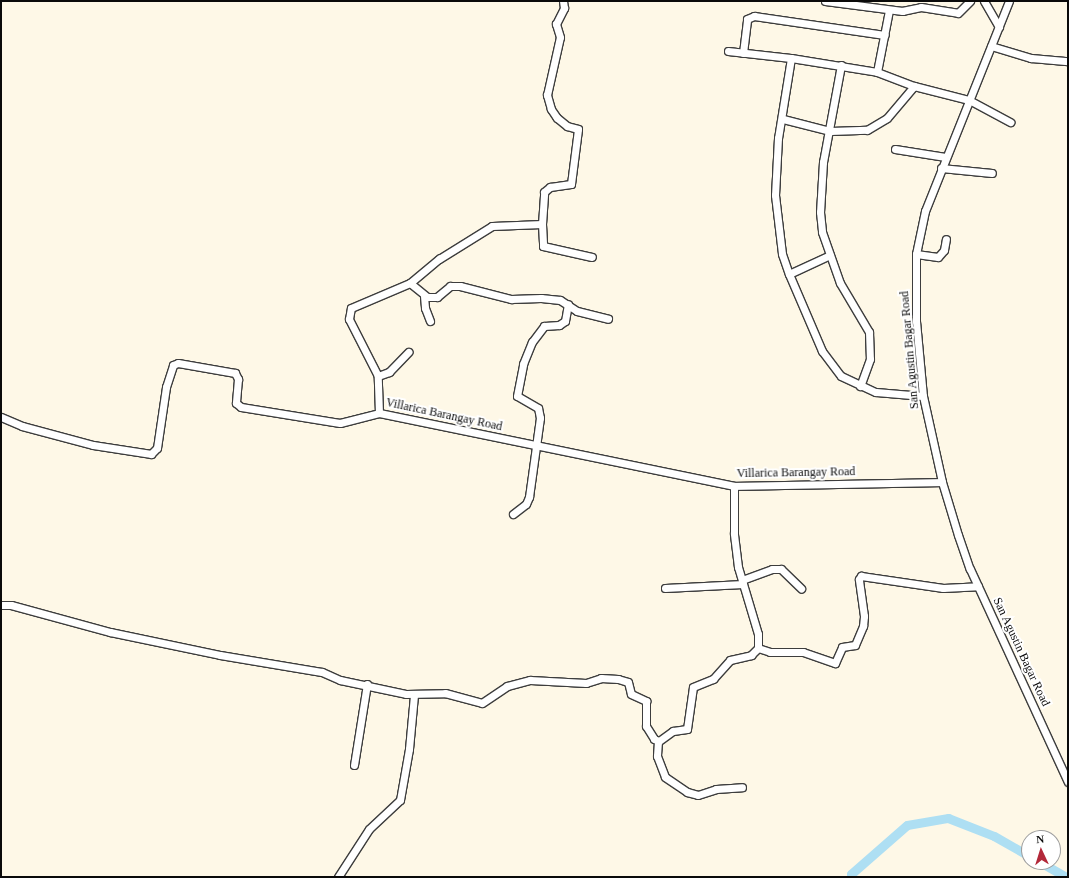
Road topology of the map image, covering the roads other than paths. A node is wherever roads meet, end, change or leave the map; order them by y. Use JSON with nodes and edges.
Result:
{"nodes":[{"id":1,"x":564,"y":1,"type":"edge"},
{"id":2,"x":824,"y":1,"type":"edge"},
{"id":3,"x":970,"y":1,"type":"edge"},
{"id":4,"x":984,"y":1,"type":"edge"},
{"id":5,"x":1009,"y":1,"type":"edge"},
{"id":6,"x":889,"y":10,"type":"junction"},
{"id":7,"x":999,"y":27,"type":"junction"},
{"id":8,"x":885,"y":36,"type":"junction"},
{"id":9,"x":991,"y":46,"type":"junction"},
{"id":10,"x":728,"y":51,"type":"dead end"},
{"id":11,"x":743,"y":53,"type":"junction"},
{"id":12,"x":791,"y":58,"type":"junction"},
{"id":13,"x":1068,"y":61,"type":"edge"},
{"id":14,"x":841,"y":66,"type":"junction"},
{"id":15,"x":877,"y":72,"type":"junction"},
{"id":16,"x":914,"y":86,"type":"junction"},
{"id":17,"x":969,"y":100,"type":"junction"},
{"id":18,"x":783,"y":119,"type":"junction"},
{"id":19,"x":1010,"y":122,"type":"dead end"},
{"id":20,"x":830,"y":131,"type":"junction"},
{"id":21,"x":895,"y":149,"type":"dead end"},
{"id":22,"x":945,"y":157,"type":"junction"},
{"id":23,"x":941,"y":168,"type":"junction"},
{"id":24,"x":992,"y":173,"type":"dead end"},
{"id":25,"x":542,"y":224,"type":"junction"},
{"id":26,"x":946,"y":239,"type":"dead end"},
{"id":27,"x":916,"y":254,"type":"junction"},
{"id":28,"x":830,"y":255,"type":"junction"},
{"id":29,"x":592,"y":257,"type":"dead end"},
{"id":30,"x":789,"y":274,"type":"junction"},
{"id":31,"x":410,"y":283,"type":"junction"},
{"id":32,"x":424,"y":296,"type":"junction"},
{"id":33,"x":568,"y":304,"type":"junction"},
{"id":34,"x":608,"y":319,"type":"dead end"},
{"id":35,"x":430,"y":321,"type":"dead end"},
{"id":36,"x":408,"y":352,"type":"dead end"},
{"id":37,"x":378,"y":376,"type":"junction"},
{"id":38,"x":860,"y":386,"type":"junction"},
{"id":39,"x":923,"y":396,"type":"junction"},
{"id":40,"x":379,"y":413,"type":"junction"},
{"id":41,"x":1,"y":417,"type":"edge"},
{"id":42,"x":537,"y":446,"type":"junction"},
{"id":43,"x":942,"y":482,"type":"junction"},
{"id":44,"x":734,"y":486,"type":"junction"},
{"id":45,"x":513,"y":514,"type":"dead end"},
{"id":46,"x":742,"y":582,"type":"junction"},
{"id":47,"x":978,"y":586,"type":"junction"},
{"id":48,"x":665,"y":588,"type":"dead end"},
{"id":49,"x":801,"y":588,"type":"dead end"},
{"id":50,"x":1,"y":605,"type":"edge"},
{"id":51,"x":758,"y":648,"type":"junction"},
{"id":52,"x":368,"y":684,"type":"junction"},
{"id":53,"x":414,"y":695,"type":"junction"},
{"id":54,"x":658,"y":741,"type":"junction"},
{"id":55,"x":354,"y":765,"type":"dead end"},
{"id":56,"x":1068,"y":782,"type":"edge"},
{"id":57,"x":742,"y":787,"type":"dead end"},
{"id":58,"x":338,"y":877,"type":"edge"}],
"edges":[{"from":1,"to":25,"type":"street"},
{"from":2,"to":6,"type":"street"},
{"from":3,"to":6,"type":"street"},
{"from":4,"to":7,"type":"street"},
{"from":5,"to":7,"type":"street","name":"San Agustin Bagar Road"},
{"from":6,"to":8,"type":"street"},
{"from":7,"to":9,"type":"street","name":"San Agustin Bagar Road"},
{"from":8,"to":11,"type":"street"},
{"from":8,"to":15,"type":"street"},
{"from":9,"to":13,"type":"street"},
{"from":9,"to":17,"type":"street","name":"San Agustin Bagar Road"},
{"from":10,"to":11,"type":"street"},
{"from":11,"to":12,"type":"street"},
{"from":12,"to":14,"type":"street"},
{"from":12,"to":18,"type":"street"},
{"from":14,"to":15,"type":"street"},
{"from":14,"to":20,"type":"street"},
{"from":15,"to":16,"type":"street"},
{"from":16,"to":17,"type":"street"},
{"from":16,"to":20,"type":"street"},
{"from":17,"to":19,"type":"street"},
{"from":17,"to":22,"type":"street","name":"San Agustin Bagar Road"},
{"from":18,"to":20,"type":"street"},
{"from":18,"to":30,"type":"street"},
{"from":20,"to":28,"type":"street"},
{"from":21,"to":22,"type":"street"},
{"from":22,"to":23,"type":"street","name":"San Agustin Bagar Road"},
{"from":23,"to":24,"type":"street"},
{"from":23,"to":27,"type":"street","name":"San Agustin Bagar Road"},
{"from":25,"to":29,"type":"street"},
{"from":25,"to":31,"type":"street"},
{"from":26,"to":27,"type":"street"},
{"from":27,"to":39,"type":"street","name":"San Agustin Bagar Road"},
{"from":28,"to":30,"type":"street"},
{"from":28,"to":38,"type":"street"},
{"from":30,"to":38,"type":"street"},
{"from":31,"to":32,"type":"street"},
{"from":31,"to":37,"type":"street"},
{"from":32,"to":33,"type":"street"},
{"from":32,"to":35,"type":"street"},
{"from":33,"to":34,"type":"street"},
{"from":33,"to":42,"type":"street"},
{"from":36,"to":37,"type":"street"},
{"from":37,"to":40,"type":"street"},
{"from":38,"to":39,"type":"street"},
{"from":39,"to":43,"type":"street","name":"San Agustin Bagar Road"},
{"from":40,"to":41,"type":"street","name":"Villarica Barangay Road"},
{"from":40,"to":42,"type":"street","name":"Villarica Barangay Road"},
{"from":42,"to":44,"type":"street","name":"Villarica Barangay Road"},
{"from":42,"to":45,"type":"street"},
{"from":43,"to":44,"type":"street","name":"Villarica Barangay Road"},
{"from":43,"to":47,"type":"street","name":"San Agustin Bagar Road"},
{"from":44,"to":46,"type":"street"},
{"from":46,"to":48,"type":"street"},
{"from":46,"to":49,"type":"street"},
{"from":46,"to":51,"type":"street"},
{"from":47,"to":51,"type":"street"},
{"from":47,"to":56,"type":"street","name":"San Agustin Bagar Road"},
{"from":50,"to":52,"type":"street"},
{"from":51,"to":54,"type":"street"},
{"from":52,"to":53,"type":"street"},
{"from":52,"to":55,"type":"street"},
{"from":53,"to":54,"type":"street"},
{"from":53,"to":58,"type":"street"},
{"from":54,"to":57,"type":"street"}]}
